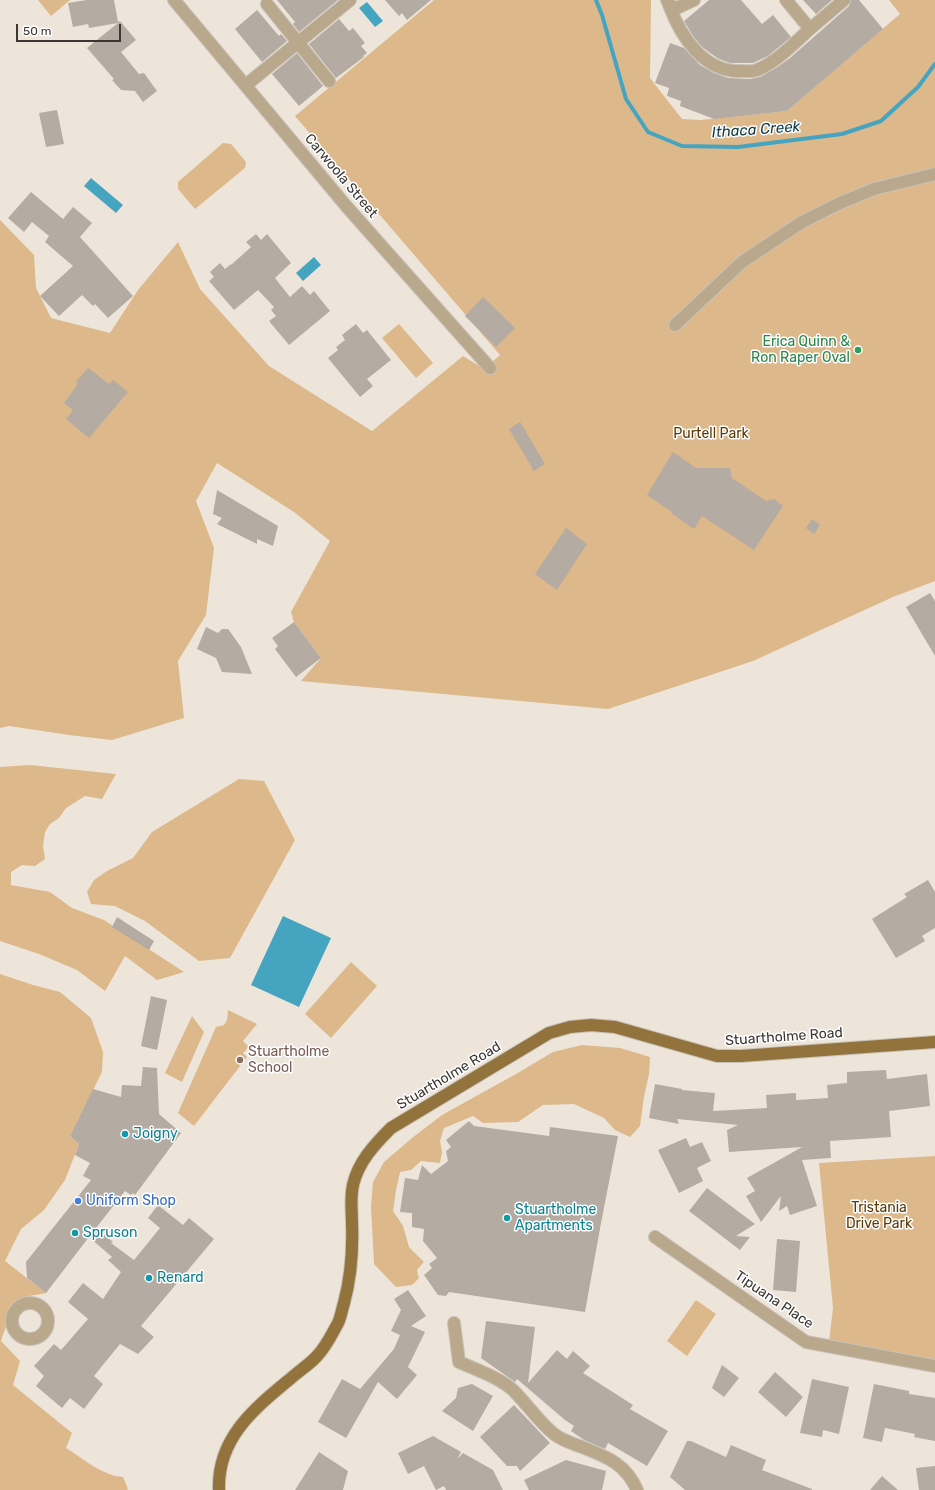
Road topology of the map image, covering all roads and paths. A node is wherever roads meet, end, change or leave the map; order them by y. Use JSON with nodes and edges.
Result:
{"nodes":[{"id":1,"x":174,"y":0,"type":"edge"},
{"id":2,"x":350,"y":0,"type":"edge"},
{"id":3,"x":694,"y":0,"type":"edge"},
{"id":4,"x":786,"y":0,"type":"edge"},
{"id":5,"x":844,"y":0,"type":"edge"},
{"id":6,"x":668,"y":2,"type":"edge"},
{"id":7,"x":268,"y":4,"type":"dead end"},
{"id":8,"x":810,"y":29,"type":"junction"},
{"id":9,"x":298,"y":42,"type":"junction"},
{"id":10,"x":329,"y":81,"type":"dead end"},
{"id":11,"x":246,"y":85,"type":"junction"},
{"id":12,"x":935,"y":174,"type":"edge"},
{"id":13,"x":675,"y":324,"type":"dead end"},
{"id":14,"x":490,"y":368,"type":"dead end"},
{"id":15,"x":935,"y":1042,"type":"edge"},
{"id":16,"x":655,"y":1237,"type":"dead end"},
{"id":17,"x":454,"y":1323,"type":"dead end"},
{"id":18,"x":935,"y":1366,"type":"edge"},
{"id":19,"x":219,"y":1490,"type":"edge"},
{"id":20,"x":637,"y":1490,"type":"edge"}],
"edges":[{"from":1,"to":11,"type":"street","name":"Carwoola Street"},
{"from":2,"to":9,"type":"street"},
{"from":3,"to":6,"type":"street"},
{"from":4,"to":8,"type":"street"},
{"from":5,"to":8,"type":"street"},
{"from":6,"to":8,"type":"street"},
{"from":7,"to":9,"type":"street"},
{"from":9,"to":10,"type":"street"},
{"from":9,"to":11,"type":"street"},
{"from":11,"to":14,"type":"street","name":"Carwoola Street"},
{"from":12,"to":13,"type":"street"},
{"from":15,"to":19,"type":"main road","name":"Stuartholme Road"},
{"from":16,"to":18,"type":"street","name":"Tipuana Place"},
{"from":17,"to":20,"type":"street"}]}
